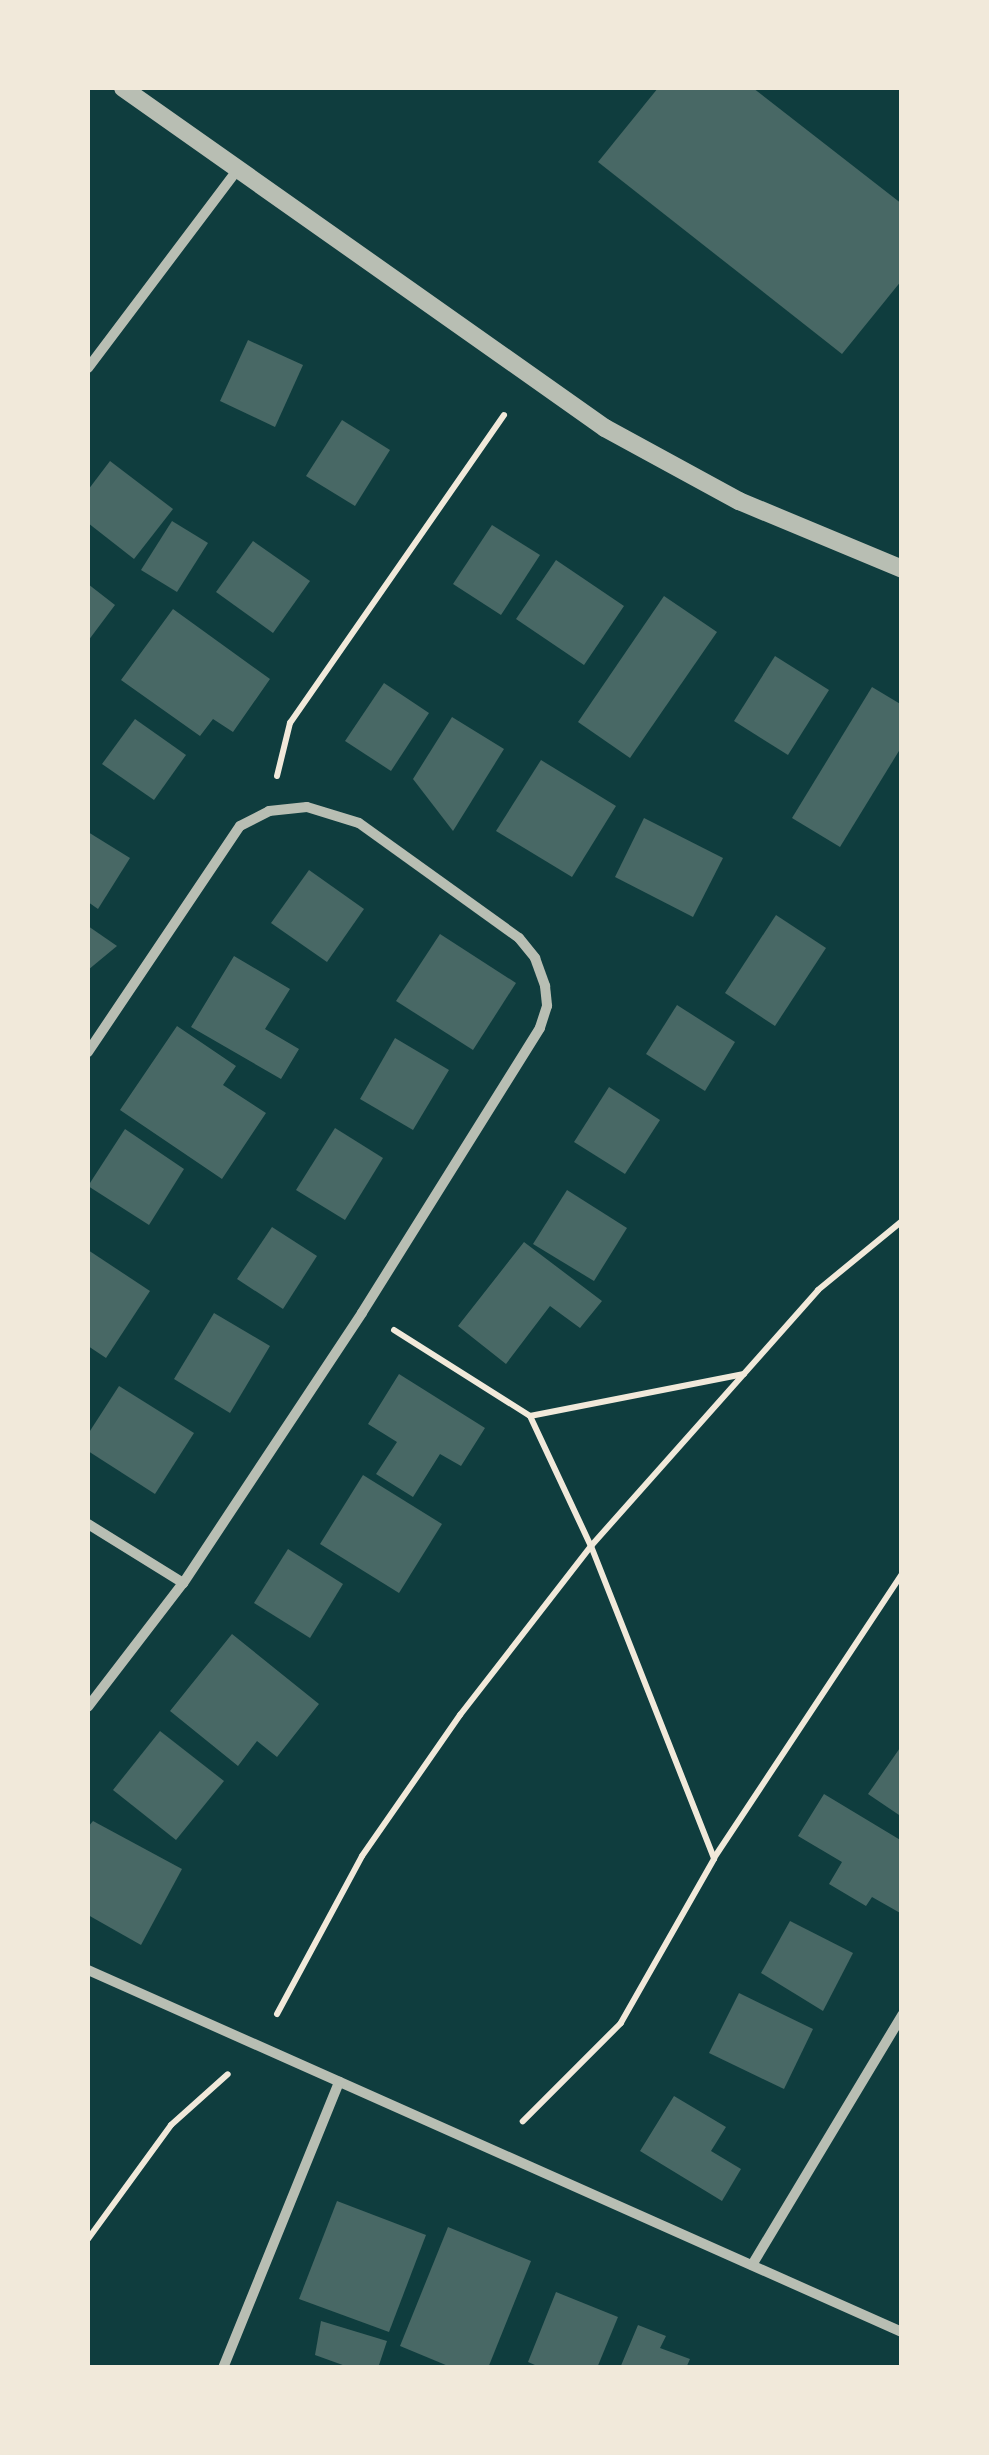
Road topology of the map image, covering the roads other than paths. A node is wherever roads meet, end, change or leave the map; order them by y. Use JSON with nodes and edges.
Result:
{"nodes":[{"id":1,"x":123,"y":88,"type":"edge"},
{"id":2,"x":236,"y":170,"type":"junction"},
{"id":3,"x":88,"y":368,"type":"edge"},
{"id":4,"x":902,"y":569,"type":"edge"},
{"id":5,"x":88,"y":1052,"type":"edge"},
{"id":6,"x":88,"y":1524,"type":"edge"},
{"id":7,"x":183,"y":1582,"type":"junction"},
{"id":8,"x":88,"y":1707,"type":"edge"},
{"id":9,"x":88,"y":1970,"type":"edge"},
{"id":10,"x":902,"y":2015,"type":"edge"},
{"id":11,"x":339,"y":2082,"type":"junction"},
{"id":12,"x":752,"y":2265,"type":"junction"},
{"id":13,"x":902,"y":2332,"type":"edge"},
{"id":14,"x":223,"y":2368,"type":"edge"}],
"edges":[{"from":1,"to":2,"type":"street"},
{"from":2,"to":3,"type":"street"},
{"from":2,"to":4,"type":"street"},
{"from":5,"to":7,"type":"street"},
{"from":6,"to":7,"type":"street"},
{"from":7,"to":8,"type":"street"},
{"from":9,"to":11,"type":"street"},
{"from":10,"to":12,"type":"street"},
{"from":11,"to":12,"type":"street"},
{"from":11,"to":14,"type":"street"},
{"from":12,"to":13,"type":"street"}]}
